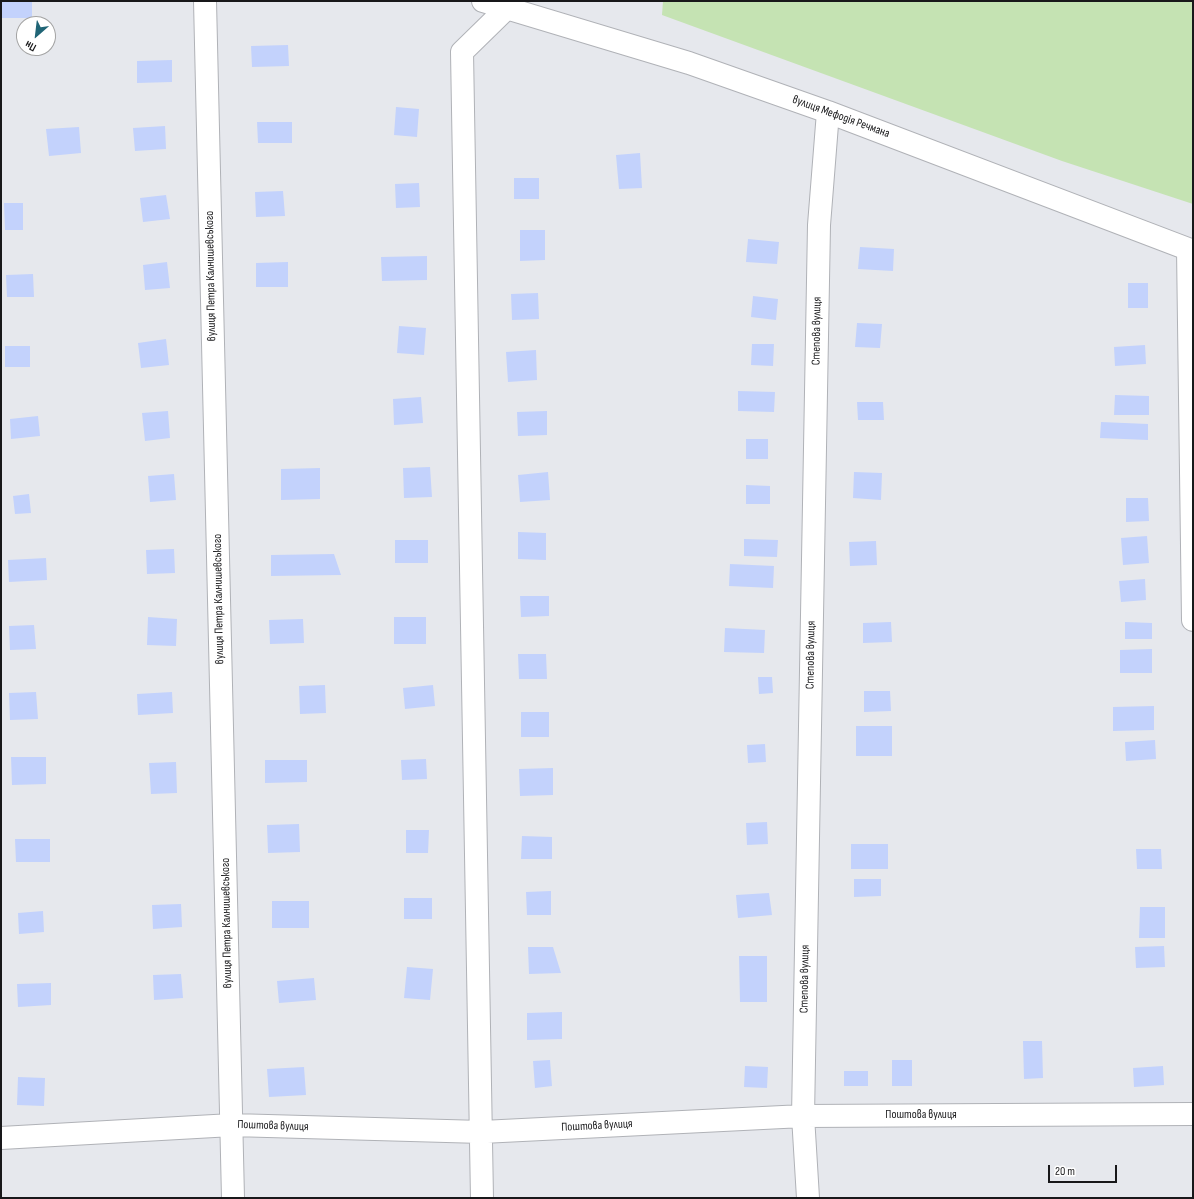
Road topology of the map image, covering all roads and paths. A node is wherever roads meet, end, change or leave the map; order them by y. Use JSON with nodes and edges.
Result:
{"nodes":[{"id":1,"x":205,"y":1,"type":"edge"},
{"id":2,"x":483,"y":1,"type":"edge"},
{"id":3,"x":507,"y":5,"type":"edge"},
{"id":4,"x":828,"y":112,"type":"junction"},
{"id":5,"x":1191,"y":250,"type":"edge"},
{"id":6,"x":1193,"y":620,"type":"edge"},
{"id":7,"x":1193,"y":1114,"type":"edge"},
{"id":8,"x":803,"y":1116,"type":"junction"},
{"id":9,"x":232,"y":1125,"type":"junction"},
{"id":10,"x":482,"y":1132,"type":"junction"},
{"id":11,"x":1,"y":1138,"type":"edge"},
{"id":12,"x":233,"y":1198,"type":"edge"},
{"id":13,"x":482,"y":1198,"type":"edge"},
{"id":14,"x":808,"y":1198,"type":"edge"}],
"edges":[{"from":1,"to":9,"type":"street","name":"вулиця Петра Калнишевського"},
{"from":2,"to":3,"type":"street","name":"вулиця Мефодія Речмана"},
{"from":3,"to":4,"type":"street","name":"вулиця Мефодія Речмана"},
{"from":3,"to":10,"type":"street"},
{"from":4,"to":5,"type":"street","name":"вулиця Мефодія Речмана"},
{"from":4,"to":8,"type":"street","name":"Степова вулиця"},
{"from":5,"to":6,"type":"street"},
{"from":7,"to":8,"type":"street","name":"Поштова вулиця"},
{"from":8,"to":10,"type":"street","name":"Поштова вулиця"},
{"from":8,"to":14,"type":"street","name":"Степова вулиця"},
{"from":9,"to":10,"type":"street","name":"Поштова вулиця"},
{"from":9,"to":11,"type":"street","name":"Поштова вулиця"},
{"from":9,"to":12,"type":"street","name":"вулиця Петра Калнишевського"},
{"from":10,"to":13,"type":"street"}]}
